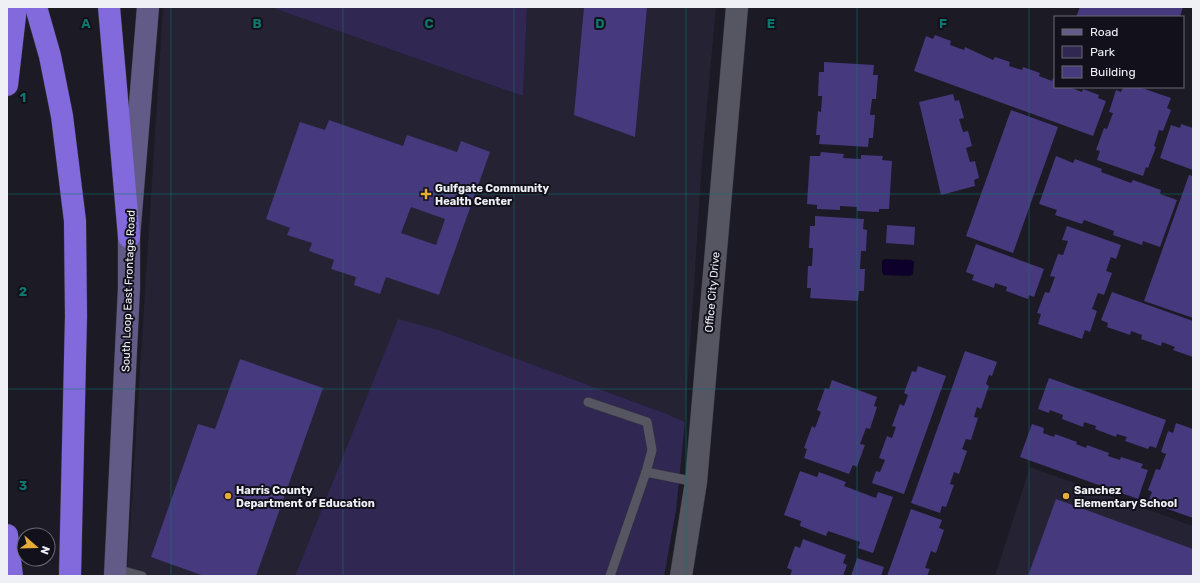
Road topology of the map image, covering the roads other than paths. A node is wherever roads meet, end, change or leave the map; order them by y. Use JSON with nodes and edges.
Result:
{"nodes":[{"id":1,"x":16,"y":7,"type":"edge"},
{"id":2,"x":36,"y":7,"type":"edge"},
{"id":3,"x":109,"y":7,"type":"edge"},
{"id":4,"x":148,"y":7,"type":"edge"},
{"id":5,"x":737,"y":7,"type":"edge"},
{"id":6,"x":7,"y":85,"type":"edge"},
{"id":7,"x":129,"y":238,"type":"junction"},
{"id":8,"x":588,"y":402,"type":"dead end"},
{"id":9,"x":646,"y":472,"type":"junction"},
{"id":10,"x":696,"y":482,"type":"junction"},
{"id":11,"x":7,"y":535,"type":"edge"},
{"id":12,"x":116,"y":572,"type":"edge"},
{"id":13,"x":12,"y":576,"type":"edge"},
{"id":14,"x":70,"y":576,"type":"edge"},
{"id":15,"x":142,"y":576,"type":"edge"},
{"id":16,"x":610,"y":576,"type":"edge"},
{"id":17,"x":681,"y":576,"type":"edge"}],
"edges":[{"from":1,"to":6,"type":"highway"},
{"from":2,"to":14,"type":"highway"},
{"from":3,"to":7,"type":"highway"},
{"from":4,"to":7,"type":"main road","name":"South Loop East Frontage Road"},
{"from":5,"to":10,"type":"street","name":"Office City Drive"},
{"from":7,"to":12,"type":"main road","name":"South Loop East Frontage Road"},
{"from":8,"to":9,"type":"lane"},
{"from":9,"to":10,"type":"lane"},
{"from":9,"to":16,"type":"lane"},
{"from":10,"to":17,"type":"street","name":"Office City Drive"},
{"from":11,"to":13,"type":"highway"},
{"from":12,"to":15,"type":"lane"}]}
